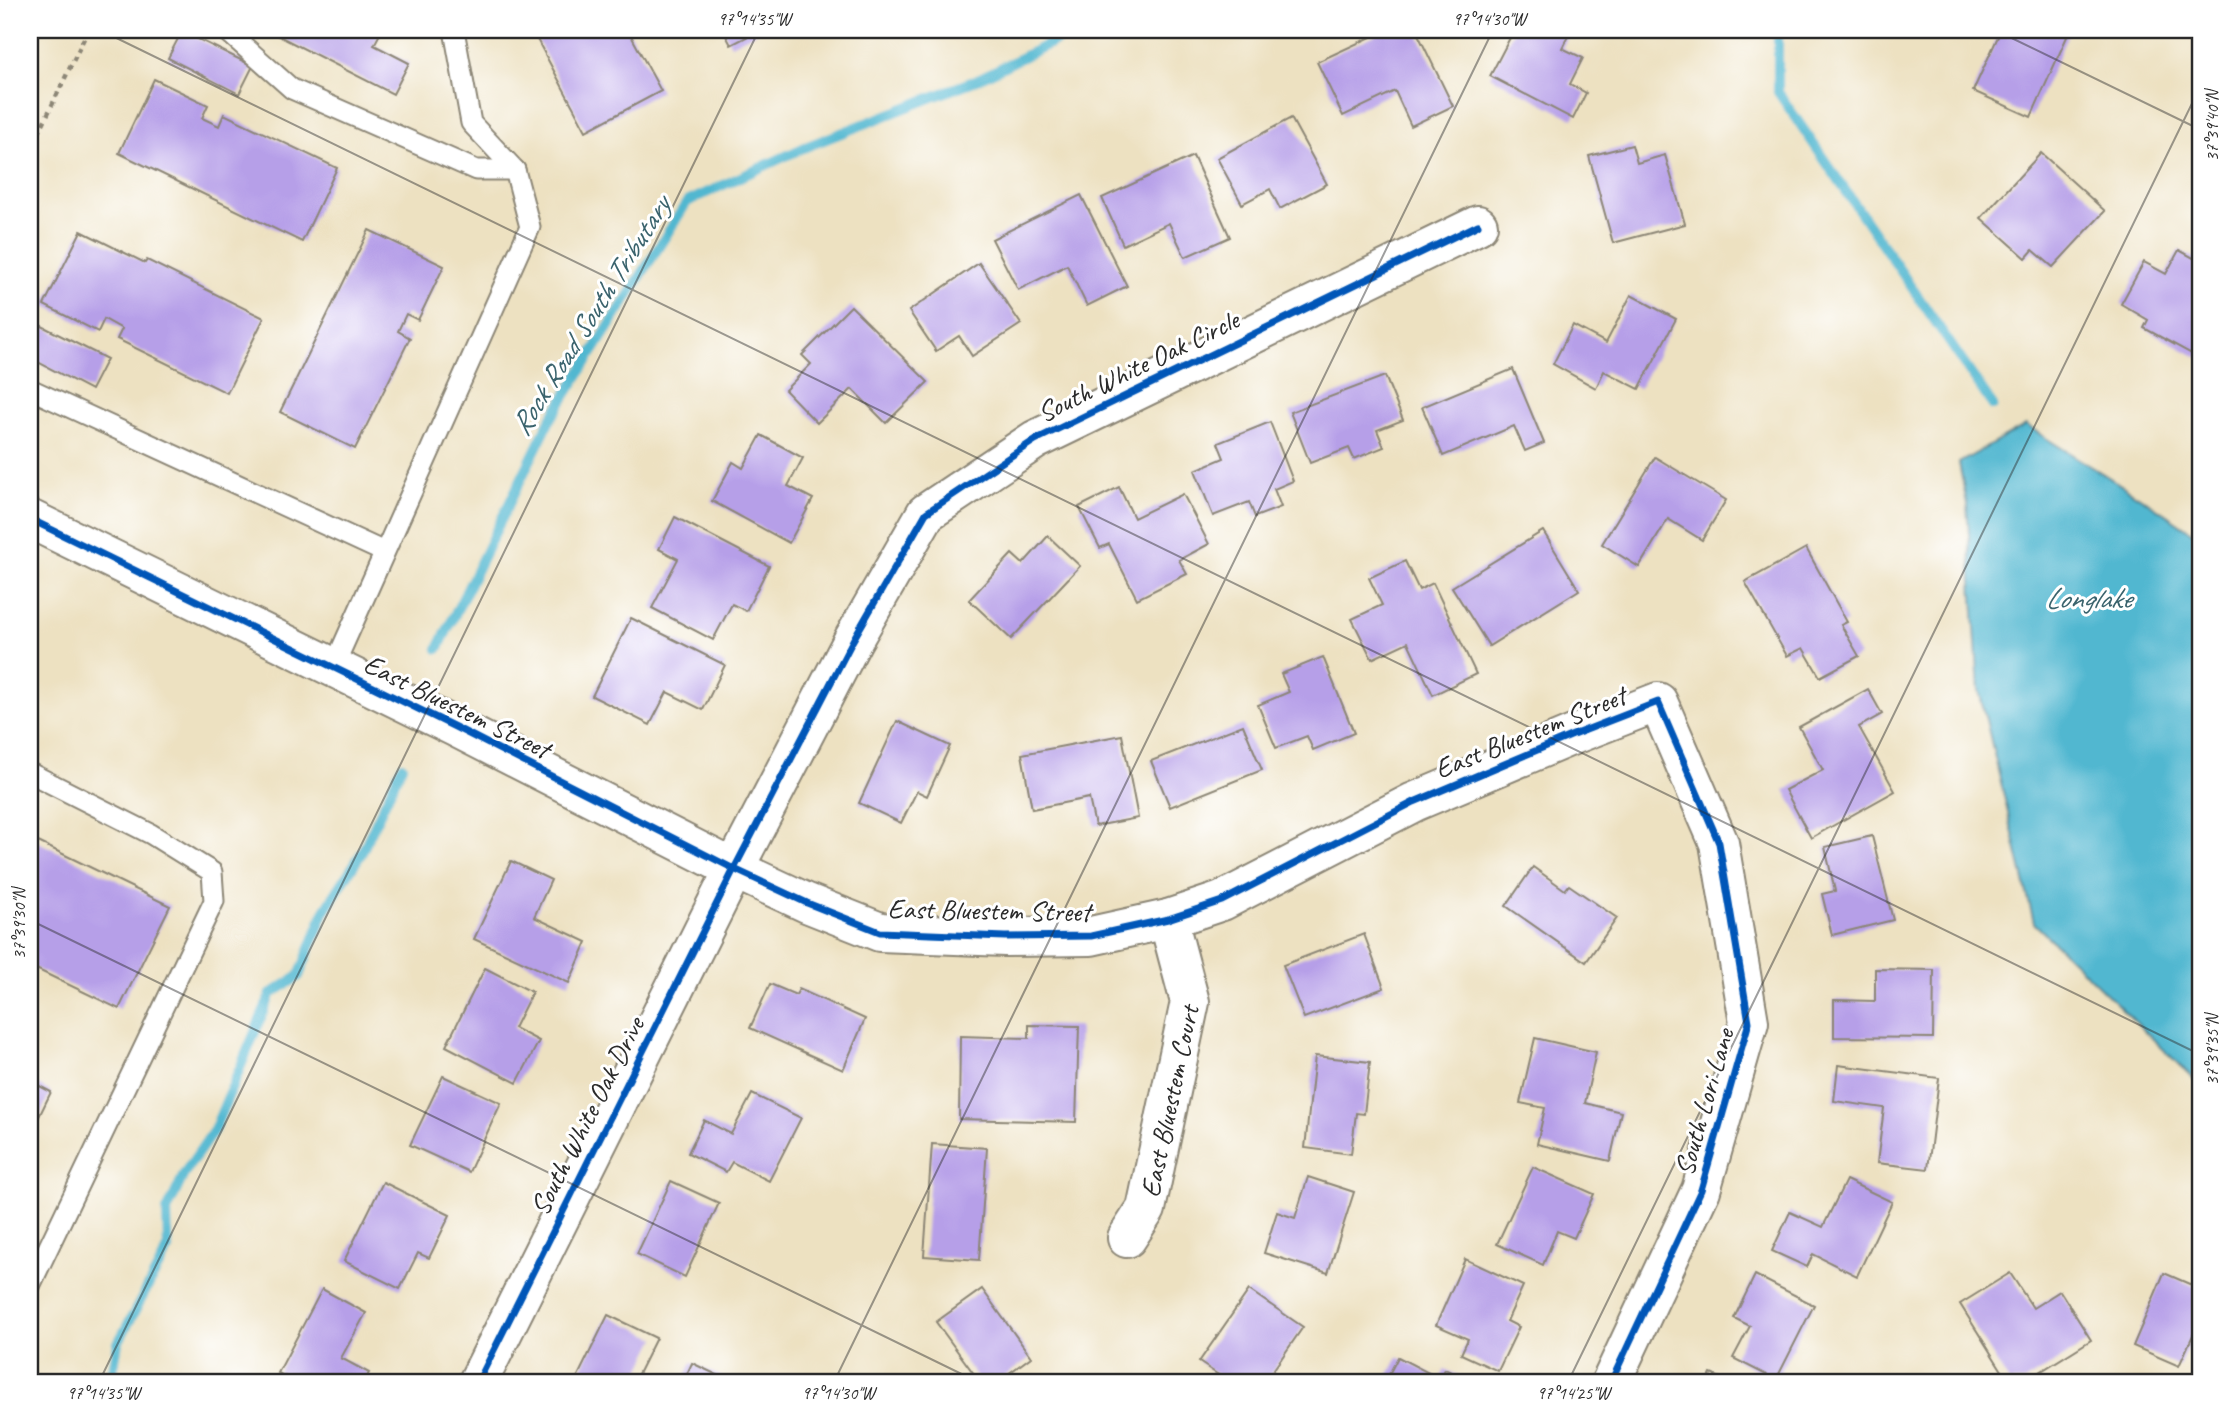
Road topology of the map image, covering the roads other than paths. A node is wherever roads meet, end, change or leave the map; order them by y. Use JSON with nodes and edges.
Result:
{"nodes":[{"id":1,"x":454,"y":30,"type":"edge"},
{"id":2,"x":228,"y":32,"type":"dead end"},
{"id":3,"x":515,"y":170,"type":"junction"},
{"id":4,"x":1478,"y":225,"type":"dead end"},
{"id":5,"x":30,"y":389,"type":"edge"},
{"id":6,"x":30,"y":519,"type":"edge"},
{"id":7,"x":384,"y":552,"type":"junction"},
{"id":8,"x":332,"y":668,"type":"junction"},
{"id":9,"x":1658,"y":702,"type":"joint"},
{"id":10,"x":30,"y":773,"type":"edge"},
{"id":11,"x":734,"y":869,"type":"junction"},
{"id":12,"x":1168,"y":919,"type":"junction"},
{"id":13,"x":1127,"y":1238,"type":"dead end"},
{"id":14,"x":30,"y":1286,"type":"edge"},
{"id":15,"x":478,"y":1382,"type":"edge"},
{"id":16,"x":1611,"y":1382,"type":"edge"}],
"edges":[{"from":1,"to":3,"type":"lane"},
{"from":2,"to":3,"type":"lane"},
{"from":3,"to":7,"type":"lane"},
{"from":4,"to":11,"type":"street","name":"South White Oak Circle"},
{"from":5,"to":7,"type":"lane"},
{"from":6,"to":8,"type":"street","name":"East Bluestem Street"},
{"from":7,"to":8,"type":"lane"},
{"from":8,"to":11,"type":"street","name":"East Bluestem Street"},
{"from":9,"to":12,"type":"street","name":"East Bluestem Street"},
{"from":9,"to":16,"type":"street","name":"South Lori Lane"},
{"from":10,"to":14,"type":"lane"},
{"from":11,"to":12,"type":"street","name":"East Bluestem Street"},
{"from":11,"to":15,"type":"street","name":"South White Oak Drive"},
{"from":12,"to":13,"type":"street","name":"East Bluestem Court"}]}
